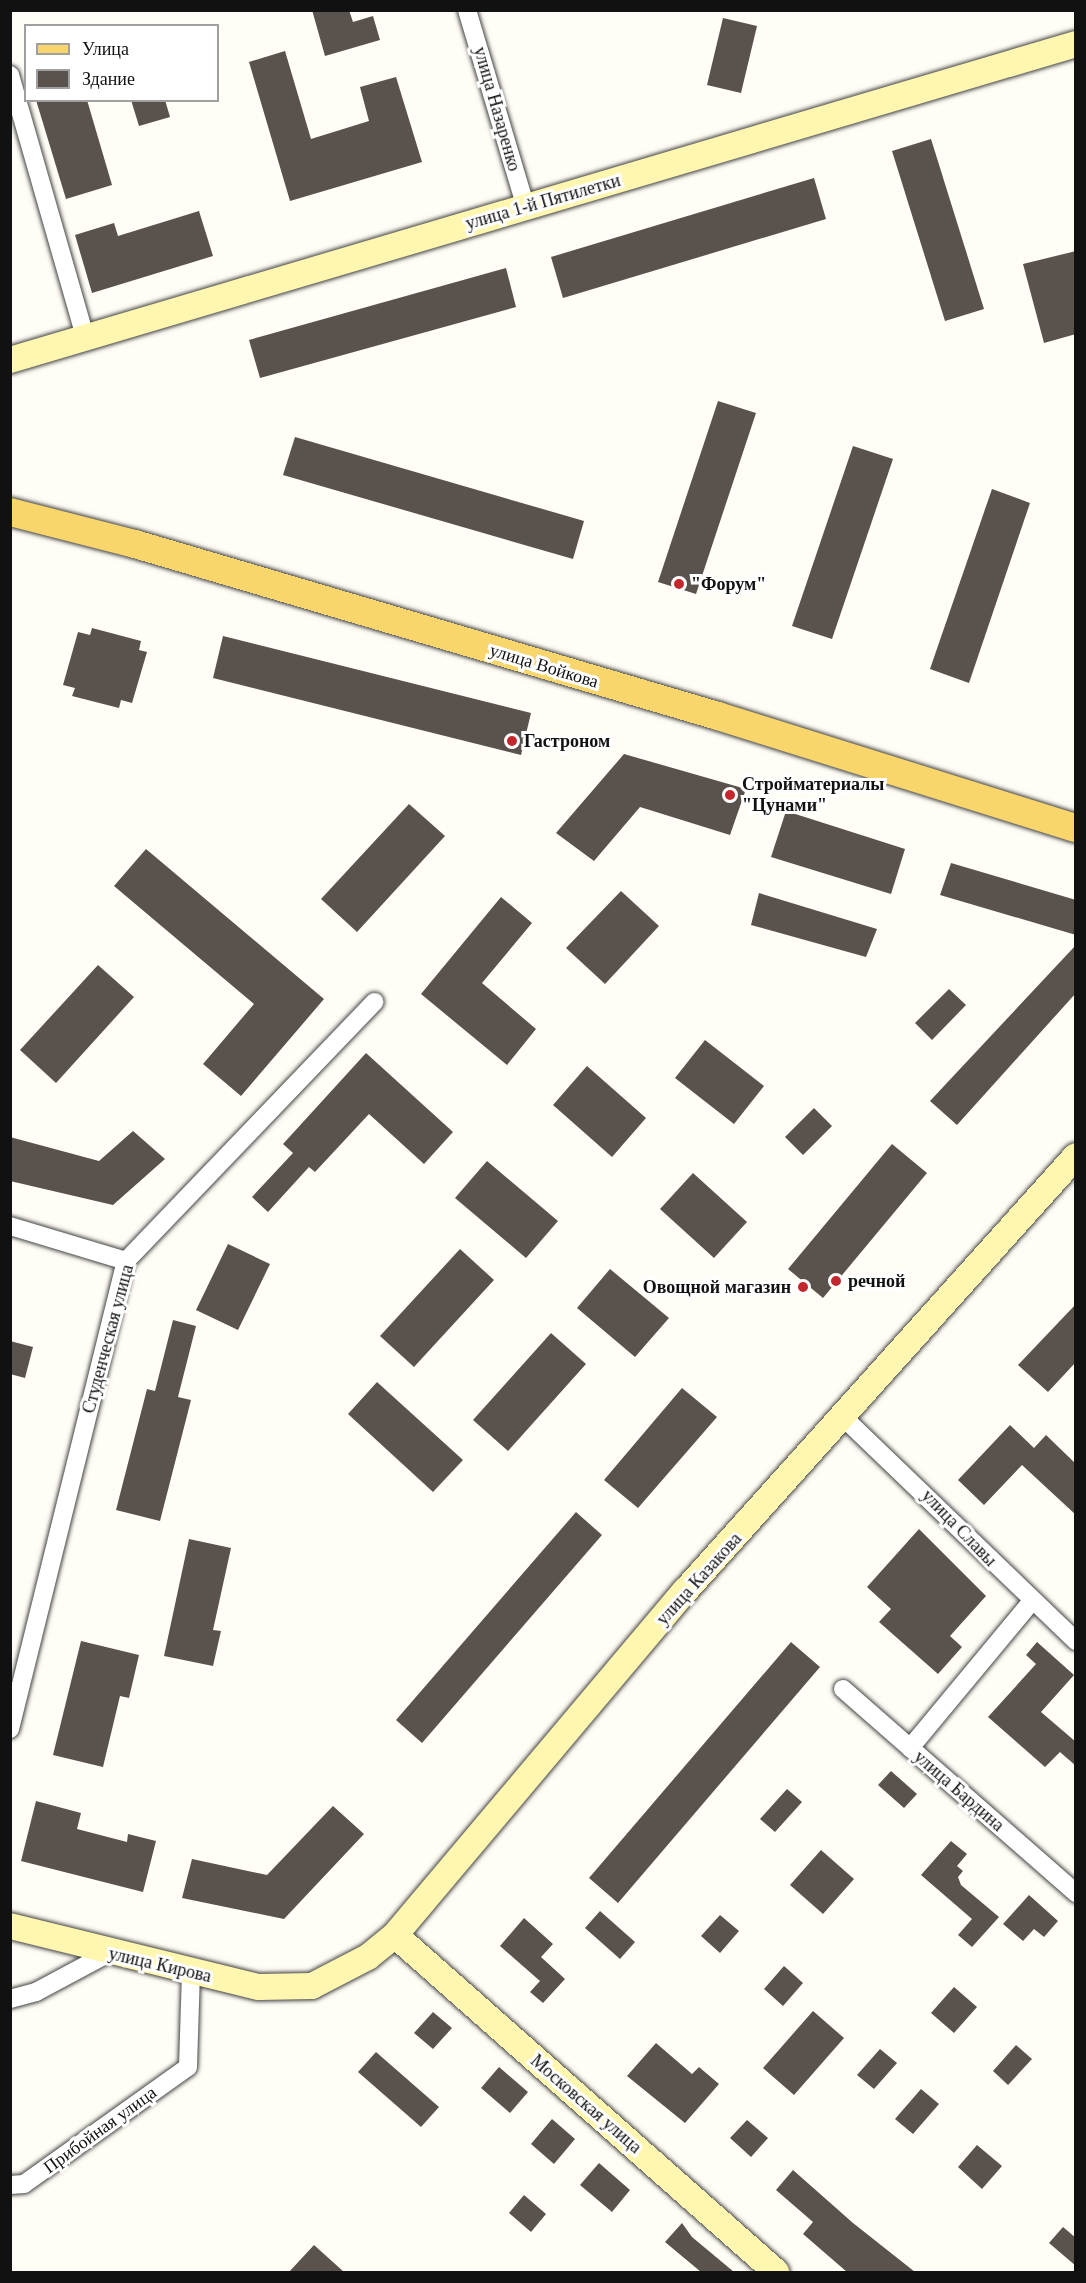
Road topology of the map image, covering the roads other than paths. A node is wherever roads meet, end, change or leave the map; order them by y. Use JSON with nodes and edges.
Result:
{"nodes":[{"id":1,"x":467,"y":10,"type":"edge"},
{"id":2,"x":1076,"y":44,"type":"edge"},
{"id":3,"x":10,"y":75,"type":"edge"},
{"id":4,"x":526,"y":208,"type":"junction"},
{"id":5,"x":85,"y":336,"type":"junction"},
{"id":6,"x":10,"y":360,"type":"edge"},
{"id":7,"x":10,"y":512,"type":"edge"},
{"id":8,"x":1076,"y":828,"type":"edge"},
{"id":9,"x":374,"y":1002,"type":"dead end"},
{"id":10,"x":1076,"y":1156,"type":"edge"},
{"id":11,"x":10,"y":1226,"type":"edge"},
{"id":12,"x":126,"y":1261,"type":"junction"},
{"id":13,"x":842,"y":1414,"type":"junction"},
{"id":14,"x":1031,"y":1602,"type":"junction"},
{"id":15,"x":1076,"y":1641,"type":"edge"},
{"id":16,"x":843,"y":1689,"type":"dead end"},
{"id":17,"x":10,"y":1729,"type":"edge"},
{"id":18,"x":910,"y":1748,"type":"junction"},
{"id":19,"x":1076,"y":1893,"type":"edge"},
{"id":20,"x":10,"y":1926,"type":"edge"},
{"id":21,"x":395,"y":1935,"type":"junction"},
{"id":22,"x":107,"y":1954,"type":"junction"},
{"id":23,"x":191,"y":1972,"type":"junction"},
{"id":24,"x":312,"y":1986,"type":"joint"},
{"id":25,"x":10,"y":1999,"type":"edge"},
{"id":26,"x":10,"y":2185,"type":"edge"},
{"id":27,"x":776,"y":2272,"type":"edge"}],
"edges":[{"from":1,"to":4,"type":"street","name":"улица Назаренко"},
{"from":2,"to":4,"type":"main road","name":"улица 1-й Пятилетки"},
{"from":3,"to":5,"type":"street"},
{"from":4,"to":5,"type":"main road","name":"улица 1-й Пятилетки"},
{"from":5,"to":6,"type":"main road","name":"улица 1-й Пятилетки"},
{"from":7,"to":8,"type":"main road","name":"улица Войкова"},
{"from":9,"to":12,"type":"street","name":"Студенческая улица"},
{"from":10,"to":13,"type":"main road","name":"улица Казакова"},
{"from":11,"to":12,"type":"street"},
{"from":12,"to":17,"type":"street","name":"Студенческая улица"},
{"from":13,"to":14,"type":"street","name":"улица Славы"},
{"from":13,"to":21,"type":"main road","name":"улица Казакова"},
{"from":14,"to":15,"type":"street","name":"улица Славы"},
{"from":14,"to":18,"type":"street"},
{"from":16,"to":18,"type":"street","name":"улица Бардина"},
{"from":18,"to":19,"type":"street","name":"улица Бардина"},
{"from":20,"to":22,"type":"main road","name":"улица Кирова"},
{"from":21,"to":24,"type":"main road","name":"улица Казакова"},
{"from":21,"to":27,"type":"main road","name":"Московская улица"},
{"from":22,"to":23,"type":"main road","name":"улица Кирова"},
{"from":22,"to":25,"type":"street"},
{"from":23,"to":24,"type":"main road","name":"улица Кирова"},
{"from":23,"to":26,"type":"street","name":"Прибойная улица"}]}
